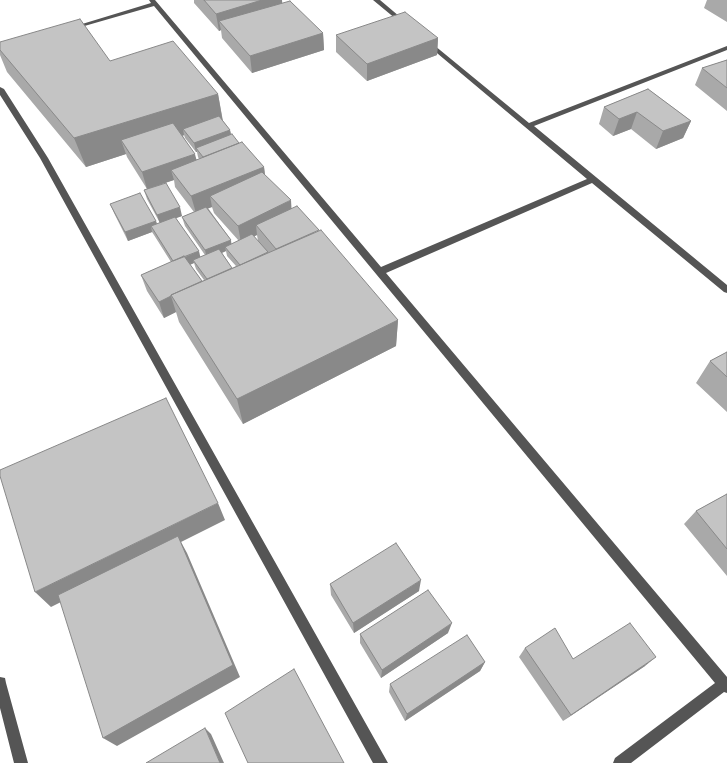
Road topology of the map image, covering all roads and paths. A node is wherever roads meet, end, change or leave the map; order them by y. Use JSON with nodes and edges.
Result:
{"nodes":[{"id":1,"x":376,"y":0,"type":"edge"},
{"id":2,"x":154,"y":2,"type":"edge"},
{"id":3,"x":64,"y":30,"type":"edge"},
{"id":4,"x":414,"y":32,"type":"edge"},
{"id":5,"x":422,"y":38,"type":"edge"},
{"id":6,"x":727,"y":48,"type":"edge"},
{"id":7,"x":0,"y":89,"type":"edge"},
{"id":8,"x":528,"y":126,"type":"junction"},
{"id":9,"x":593,"y":179,"type":"junction"},
{"id":10,"x":380,"y":272,"type":"junction"},
{"id":11,"x":727,"y":290,"type":"edge"},
{"id":12,"x":0,"y":683,"type":"edge"},
{"id":13,"x":726,"y":686,"type":"edge"},
{"id":14,"x":21,"y":763,"type":"edge"},
{"id":15,"x":382,"y":763,"type":"edge"},
{"id":16,"x":620,"y":763,"type":"edge"}],
"edges":[{"from":1,"to":4,"type":"street"},
{"from":2,"to":3,"type":"street"},
{"from":2,"to":10,"type":"street"},
{"from":5,"to":8,"type":"street"},
{"from":6,"to":8,"type":"street"},
{"from":7,"to":15,"type":"street"},
{"from":8,"to":9,"type":"street"},
{"from":9,"to":10,"type":"street"},
{"from":9,"to":11,"type":"street"},
{"from":10,"to":13,"type":"street"},
{"from":12,"to":14,"type":"street"},
{"from":13,"to":16,"type":"street"}]}
